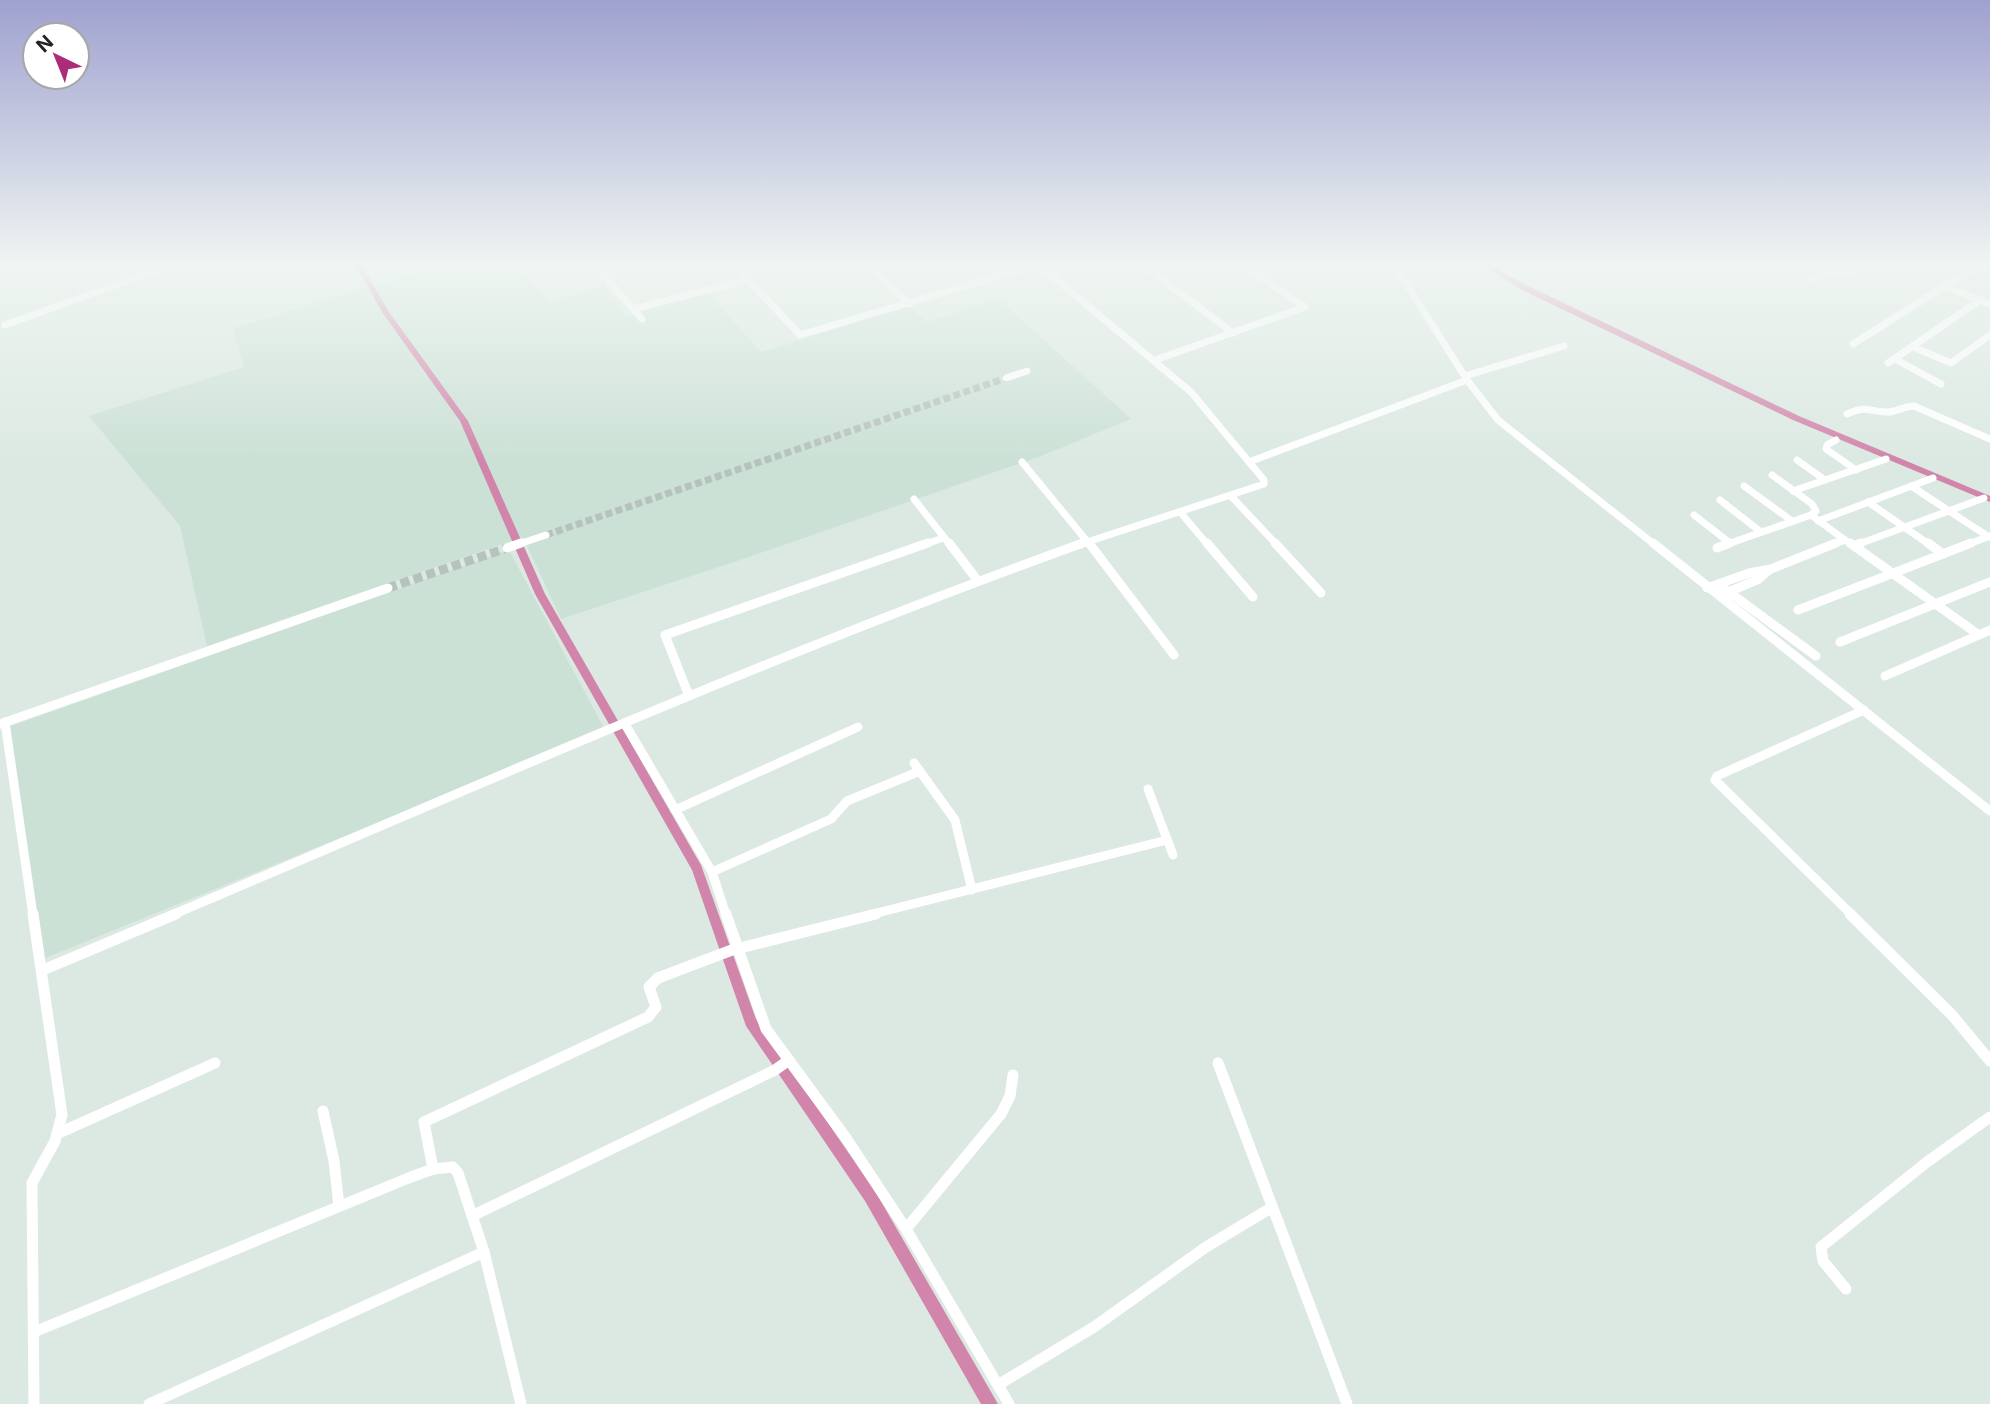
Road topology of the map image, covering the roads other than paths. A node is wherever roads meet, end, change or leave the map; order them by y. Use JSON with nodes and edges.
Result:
{"nodes":[{"id":1,"x":795,"y":330,"type":"edge"},
{"id":2,"x":819,"y":330,"type":"edge"},
{"id":3,"x":1118,"y":330,"type":"edge"},
{"id":4,"x":1228,"y":330,"type":"edge"},
{"id":5,"x":1243,"y":330,"type":"edge"},
{"id":6,"x":1435,"y":330,"type":"edge"},
{"id":7,"x":1876,"y":330,"type":"edge"},
{"id":8,"x":1937,"y":330,"type":"edge"},
{"id":9,"x":1233,"y":333,"type":"junction"},
{"id":10,"x":1990,"y":335,"type":"edge"},
{"id":11,"x":1853,"y":344,"type":"dead end"},
{"id":12,"x":1564,"y":346,"type":"dead end"},
{"id":13,"x":1913,"y":346,"type":"junction"},
{"id":14,"x":1155,"y":360,"type":"junction"},
{"id":15,"x":1027,"y":371,"type":"dead end"},
{"id":16,"x":1006,"y":378,"type":"tunnel mouth"},
{"id":17,"x":1466,"y":378,"type":"junction"},
{"id":18,"x":1941,"y":384,"type":"dead end"},
{"id":19,"x":1847,"y":414,"type":"dead end"},
{"id":20,"x":1990,"y":439,"type":"edge"},
{"id":21,"x":1836,"y":440,"type":"dead end"},
{"id":22,"x":1886,"y":459,"type":"dead end"},
{"id":23,"x":1797,"y":460,"type":"dead end"},
{"id":24,"x":1022,"y":462,"type":"dead end"},
{"id":25,"x":1249,"y":462,"type":"junction"},
{"id":26,"x":1856,"y":470,"type":"junction"},
{"id":27,"x":1772,"y":475,"type":"dead end"},
{"id":28,"x":1933,"y":478,"type":"dead end"},
{"id":29,"x":1825,"y":480,"type":"junction"},
{"id":30,"x":1744,"y":486,"type":"dead end"},
{"id":31,"x":1911,"y":486,"type":"junction"},
{"id":32,"x":1793,"y":491,"type":"junction"},
{"id":33,"x":1231,"y":496,"type":"junction"},
{"id":34,"x":914,"y":499,"type":"dead end"},
{"id":35,"x":1984,"y":499,"type":"dead end"},
{"id":36,"x":1720,"y":500,"type":"dead end"},
{"id":37,"x":1868,"y":502,"type":"junction"},
{"id":38,"x":1949,"y":511,"type":"junction"},
{"id":39,"x":1180,"y":512,"type":"junction"},
{"id":40,"x":1694,"y":515,"type":"dead end"},
{"id":41,"x":1814,"y":518,"type":"junction"},
{"id":42,"x":1792,"y":521,"type":"junction"},
{"id":43,"x":1905,"y":527,"type":"junction"},
{"id":44,"x":1761,"y":532,"type":"junction"},
{"id":45,"x":546,"y":535,"type":"tunnel mouth"},
{"id":46,"x":1989,"y":536,"type":"edge"},
{"id":47,"x":943,"y":538,"type":"junction"},
{"id":48,"x":1845,"y":540,"type":"junction"},
{"id":49,"x":1088,"y":542,"type":"junction"},
{"id":50,"x":1730,"y":543,"type":"junction"},
{"id":51,"x":1854,"y":546,"type":"junction"},
{"id":52,"x":511,"y":547,"type":"tunnel mouth"},
{"id":53,"x":1717,"y":548,"type":"dead end"},
{"id":54,"x":1943,"y":554,"type":"junction"},
{"id":55,"x":1771,"y":569,"type":"junction"},
{"id":56,"x":1893,"y":573,"type":"junction"},
{"id":57,"x":978,"y":581,"type":"junction"},
{"id":58,"x":1990,"y":582,"type":"edge"},
{"id":59,"x":1718,"y":584,"type":"junction"},
{"id":60,"x":388,"y":588,"type":"tunnel mouth"},
{"id":61,"x":1707,"y":588,"type":"junction"},
{"id":62,"x":1728,"y":592,"type":"junction"},
{"id":63,"x":1321,"y":593,"type":"dead end"},
{"id":64,"x":1253,"y":597,"type":"dead end"},
{"id":65,"x":1718,"y":597,"type":"junction"},
{"id":66,"x":1937,"y":604,"type":"junction"},
{"id":67,"x":1798,"y":610,"type":"dead end"},
{"id":68,"x":1990,"y":630,"type":"edge"},
{"id":69,"x":1979,"y":635,"type":"junction"},
{"id":70,"x":1840,"y":642,"type":"dead end"},
{"id":71,"x":1174,"y":655,"type":"dead end"},
{"id":72,"x":1816,"y":656,"type":"dead end"},
{"id":73,"x":1885,"y":676,"type":"dead end"},
{"id":74,"x":689,"y":696,"type":"junction"},
{"id":75,"x":1864,"y":710,"type":"junction"},
{"id":76,"x":3,"y":723,"type":"edge"},
{"id":77,"x":619,"y":727,"type":"junction"},
{"id":78,"x":858,"y":727,"type":"dead end"},
{"id":79,"x":1148,"y":789,"type":"dead end"},
{"id":80,"x":676,"y":810,"type":"junction"},
{"id":81,"x":1990,"y":811,"type":"edge"},
{"id":82,"x":1167,"y":840,"type":"junction"},
{"id":83,"x":1172,"y":855,"type":"dead end"},
{"id":84,"x":712,"y":872,"type":"junction"},
{"id":85,"x":972,"y":890,"type":"junction"},
{"id":86,"x":730,"y":951,"type":"junction"},
{"id":87,"x":43,"y":970,"type":"junction"},
{"id":88,"x":1990,"y":1061,"type":"edge"},
{"id":89,"x":215,"y":1063,"type":"dead end"},
{"id":90,"x":1218,"y":1063,"type":"dead end"},
{"id":91,"x":783,"y":1065,"type":"junction"},
{"id":92,"x":1013,"y":1075,"type":"dead end"},
{"id":93,"x":323,"y":1111,"type":"dead end"},
{"id":94,"x":1990,"y":1117,"type":"edge"},
{"id":95,"x":60,"y":1133,"type":"junction"},
{"id":96,"x":433,"y":1169,"type":"junction"},
{"id":97,"x":339,"y":1206,"type":"junction"},
{"id":98,"x":1271,"y":1208,"type":"junction"},
{"id":99,"x":472,"y":1216,"type":"junction"},
{"id":100,"x":906,"y":1229,"type":"junction"},
{"id":101,"x":484,"y":1252,"type":"junction"},
{"id":102,"x":1846,"y":1289,"type":"dead end"},
{"id":103,"x":34,"y":1332,"type":"junction"},
{"id":104,"x":998,"y":1385,"type":"junction"},
{"id":105,"x":34,"y":1404,"type":"edge"},
{"id":106,"x":149,"y":1404,"type":"edge"},
{"id":107,"x":521,"y":1404,"type":"edge"},
{"id":108,"x":1009,"y":1404,"type":"edge"},
{"id":109,"x":1348,"y":1404,"type":"edge"}],
"edges":[{"from":1,"to":2,"type":"street"},
{"from":3,"to":14,"type":"street"},
{"from":4,"to":9,"type":"street"},
{"from":5,"to":9,"type":"street"},
{"from":6,"to":17,"type":"street"},
{"from":7,"to":11,"type":"street"},
{"from":8,"to":13,"type":"street"},
{"from":9,"to":14,"type":"street"},
{"from":10,"to":13,"type":"street"},
{"from":12,"to":17,"type":"street"},
{"from":13,"to":18,"type":"street"},
{"from":14,"to":25,"type":"street"},
{"from":15,"to":16,"type":"street"},
{"from":17,"to":25,"type":"street"},
{"from":17,"to":61,"type":"street"},
{"from":19,"to":20,"type":"street"},
{"from":21,"to":26,"type":"street"},
{"from":22,"to":26,"type":"street"},
{"from":23,"to":29,"type":"street"},
{"from":24,"to":49,"type":"street"},
{"from":25,"to":33,"type":"street"},
{"from":26,"to":29,"type":"street"},
{"from":27,"to":32,"type":"street"},
{"from":28,"to":31,"type":"street"},
{"from":29,"to":32,"type":"street"},
{"from":30,"to":42,"type":"street"},
{"from":31,"to":37,"type":"street"},
{"from":31,"to":38,"type":"street"},
{"from":32,"to":41,"type":"street"},
{"from":33,"to":39,"type":"street"},
{"from":33,"to":63,"type":"street"},
{"from":34,"to":47,"type":"street"},
{"from":35,"to":38,"type":"street"},
{"from":36,"to":44,"type":"street"},
{"from":37,"to":41,"type":"street"},
{"from":37,"to":43,"type":"street"},
{"from":38,"to":43,"type":"street"},
{"from":38,"to":46,"type":"street"},
{"from":39,"to":49,"type":"street"},
{"from":39,"to":64,"type":"street"},
{"from":40,"to":50,"type":"street"},
{"from":41,"to":42,"type":"street"},
{"from":41,"to":48,"type":"street"},
{"from":42,"to":44,"type":"street"},
{"from":43,"to":51,"type":"street"},
{"from":43,"to":54,"type":"street"},
{"from":44,"to":50,"type":"street"},
{"from":45,"to":52,"type":"street"},
{"from":46,"to":54,"type":"street"},
{"from":47,"to":57,"type":"street"},
{"from":47,"to":74,"type":"street"},
{"from":48,"to":51,"type":"street"},
{"from":48,"to":55,"type":"street"},
{"from":49,"to":57,"type":"street"},
{"from":49,"to":71,"type":"street"},
{"from":50,"to":53,"type":"street"},
{"from":51,"to":56,"type":"street"},
{"from":54,"to":56,"type":"street"},
{"from":55,"to":59,"type":"street"},
{"from":55,"to":62,"type":"street"},
{"from":56,"to":66,"type":"street"},
{"from":56,"to":67,"type":"street"},
{"from":57,"to":74,"type":"street"},
{"from":58,"to":66,"type":"street"},
{"from":59,"to":61,"type":"street"},
{"from":59,"to":62,"type":"street"},
{"from":60,"to":76,"type":"street"},
{"from":61,"to":65,"type":"street"},
{"from":62,"to":65,"type":"street"},
{"from":62,"to":72,"type":"street"},
{"from":65,"to":75,"type":"street"},
{"from":66,"to":69,"type":"street"},
{"from":66,"to":70,"type":"street"},
{"from":68,"to":69,"type":"street"},
{"from":69,"to":73,"type":"street"},
{"from":74,"to":77,"type":"street"},
{"from":75,"to":81,"type":"street"},
{"from":75,"to":88,"type":"street"},
{"from":76,"to":87,"type":"street"},
{"from":77,"to":80,"type":"street"},
{"from":77,"to":87,"type":"street"},
{"from":78,"to":80,"type":"street"},
{"from":79,"to":82,"type":"street"},
{"from":80,"to":84,"type":"street"},
{"from":82,"to":83,"type":"street"},
{"from":82,"to":85,"type":"street"},
{"from":84,"to":85,"type":"street"},
{"from":84,"to":86,"type":"street"},
{"from":85,"to":86,"type":"street"},
{"from":86,"to":91,"type":"street"},
{"from":86,"to":96,"type":"street"},
{"from":87,"to":95,"type":"street"},
{"from":89,"to":95,"type":"street"},
{"from":90,"to":98,"type":"street"},
{"from":91,"to":99,"type":"street"},
{"from":91,"to":100,"type":"street"},
{"from":92,"to":100,"type":"street"},
{"from":93,"to":97,"type":"street"},
{"from":94,"to":102,"type":"street"},
{"from":95,"to":103,"type":"street"},
{"from":96,"to":97,"type":"street"},
{"from":96,"to":99,"type":"street"},
{"from":97,"to":103,"type":"street"},
{"from":98,"to":104,"type":"street"},
{"from":98,"to":109,"type":"street"},
{"from":99,"to":101,"type":"street"},
{"from":100,"to":104,"type":"street"},
{"from":101,"to":106,"type":"street"},
{"from":101,"to":107,"type":"street"},
{"from":103,"to":105,"type":"street"},
{"from":104,"to":108,"type":"street"}]}
